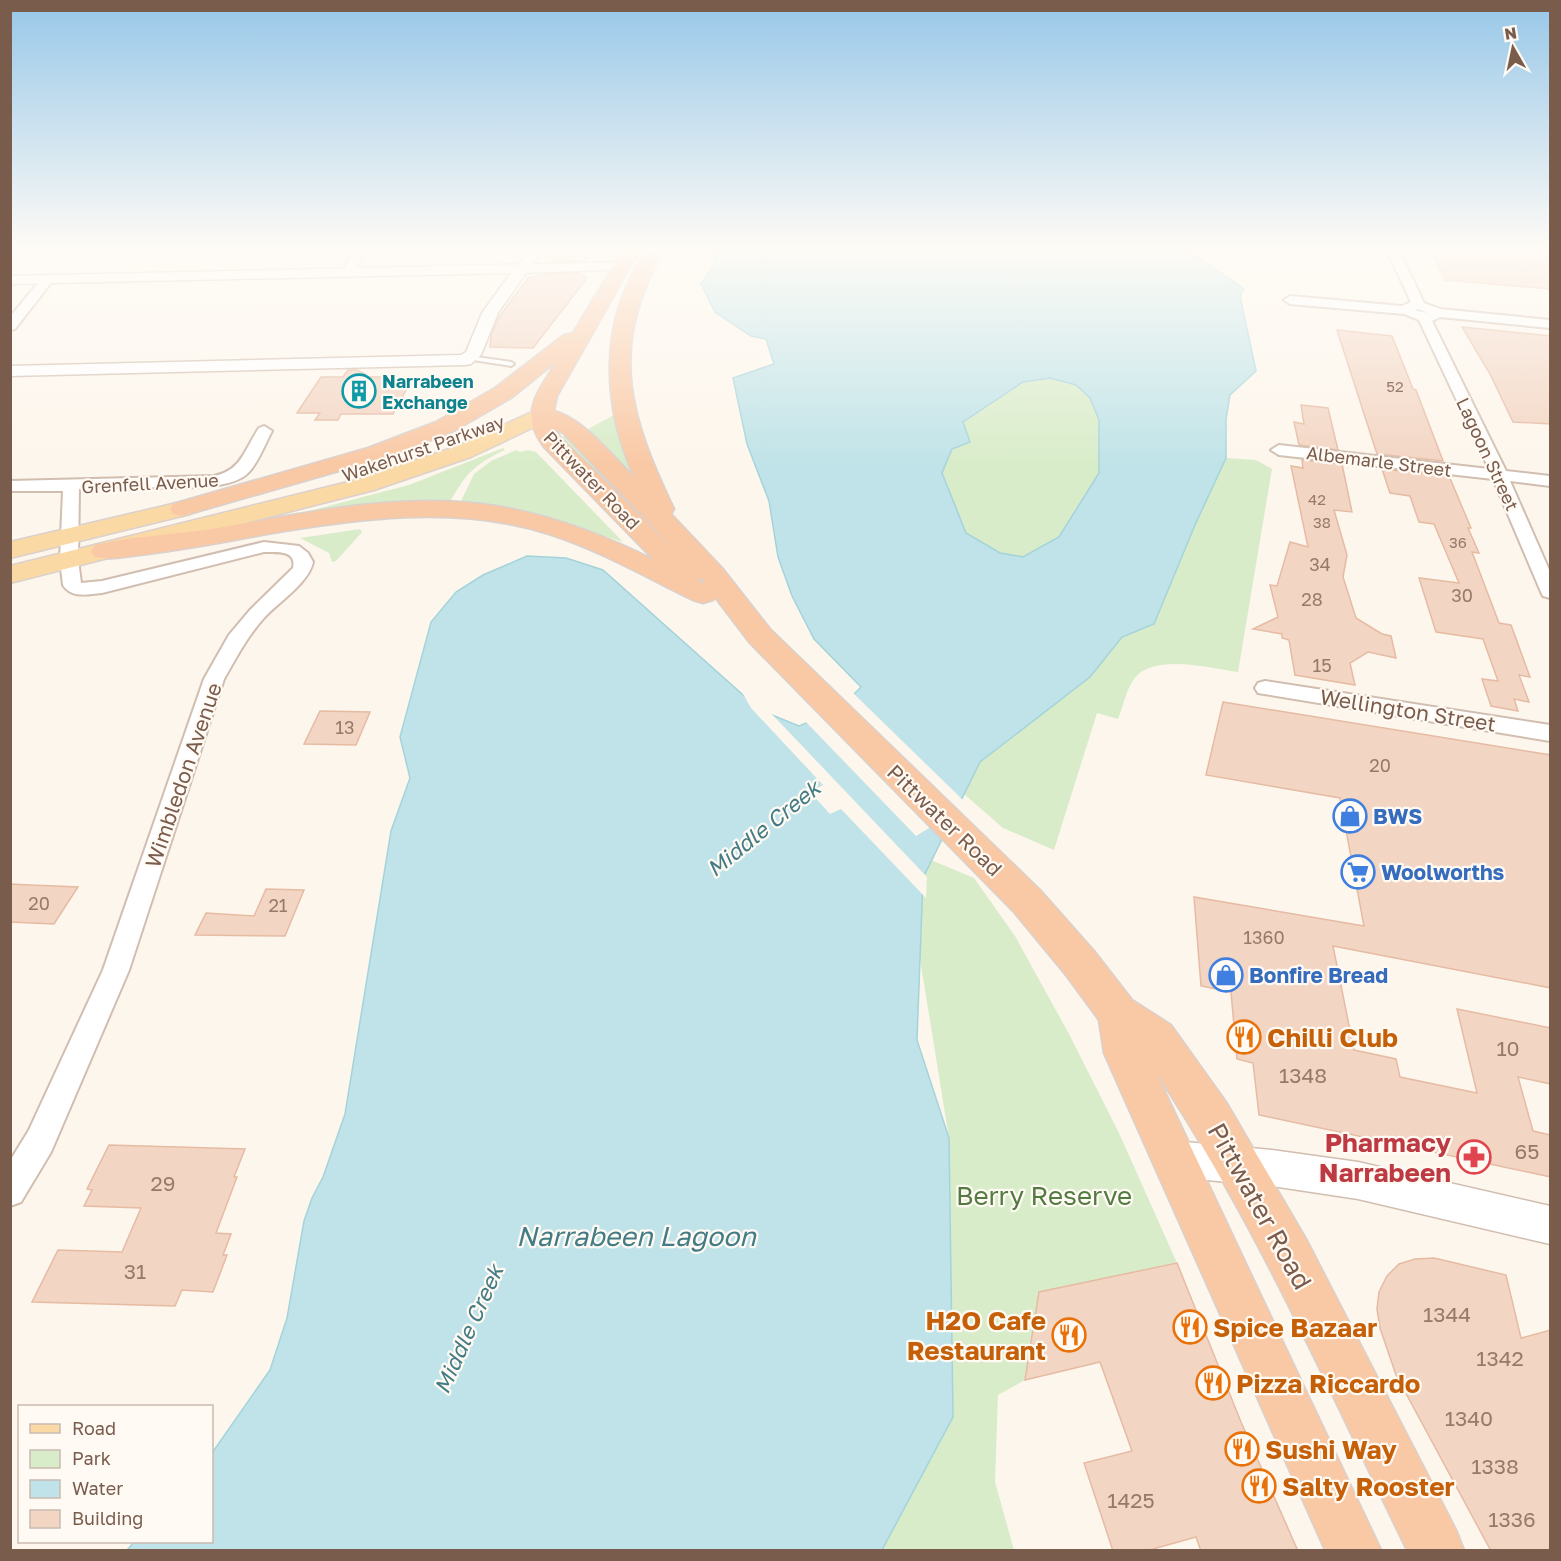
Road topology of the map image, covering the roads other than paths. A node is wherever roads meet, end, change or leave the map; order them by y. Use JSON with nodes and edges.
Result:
{"nodes":[{"id":1,"x":487,"y":321,"type":"edge"},
{"id":2,"x":600,"y":321,"type":"edge"},
{"id":3,"x":609,"y":321,"type":"edge"},
{"id":4,"x":625,"y":321,"type":"edge"},
{"id":5,"x":1426,"y":321,"type":"edge"},
{"id":6,"x":1519,"y":321,"type":"edge"},
{"id":7,"x":1551,"y":324,"type":"edge"},
{"id":8,"x":595,"y":334,"type":"junction"},
{"id":9,"x":469,"y":358,"type":"junction"},
{"id":10,"x":511,"y":364,"type":"dead end"},
{"id":11,"x":10,"y":371,"type":"edge"},
{"id":12,"x":577,"y":383,"type":"dead end"},
{"id":13,"x":541,"y":415,"type":"junction"},
{"id":14,"x":264,"y":431,"type":"dead end"},
{"id":15,"x":1279,"y":450,"type":"dead end"},
{"id":16,"x":1498,"y":475,"type":"junction"},
{"id":17,"x":1551,"y":481,"type":"edge"},
{"id":18,"x":10,"y":486,"type":"edge"},
{"id":19,"x":71,"y":488,"type":"junction"},
{"id":20,"x":182,"y":509,"type":"junction"},
{"id":21,"x":670,"y":527,"type":"junction"},
{"id":22,"x":70,"y":547,"type":"junction"},
{"id":23,"x":10,"y":550,"type":"edge"},
{"id":24,"x":104,"y":551,"type":"junction"},
{"id":25,"x":10,"y":574,"type":"edge"},
{"id":26,"x":1551,"y":592,"type":"edge"},
{"id":27,"x":703,"y":594,"type":"junction"},
{"id":28,"x":760,"y":636,"type":"junction"},
{"id":29,"x":1265,"y":687,"type":"dead end"},
{"id":30,"x":1551,"y":733,"type":"edge"},
{"id":31,"x":1118,"y":1013,"type":"junction"},
{"id":32,"x":1174,"y":1160,"type":"junction"},
{"id":33,"x":1238,"y":1164,"type":"junction"},
{"id":34,"x":10,"y":1191,"type":"edge"},
{"id":35,"x":1551,"y":1225,"type":"edge"},
{"id":36,"x":1353,"y":1551,"type":"edge"},
{"id":37,"x":1437,"y":1551,"type":"edge"}],
"edges":[{"from":1,"to":9,"type":"street"},
{"from":2,"to":8,"type":"highway","name":"Pittwater Road"},
{"from":3,"to":8,"type":"highway"},
{"from":4,"to":21,"type":"highway","name":"Pittwater Road"},
{"from":5,"to":16,"type":"street","name":"Lagoon Street"},
{"from":6,"to":7,"type":"street"},
{"from":8,"to":13,"type":"highway","name":"Pittwater Road"},
{"from":8,"to":20,"type":"highway"},
{"from":9,"to":10,"type":"lane"},
{"from":9,"to":11,"type":"street"},
{"from":12,"to":13,"type":"highway"},
{"from":13,"to":20,"type":"main road","name":"Wakehurst Parkway"},
{"from":13,"to":21,"type":"highway","name":"Pittwater Road"},
{"from":13,"to":24,"type":"main road","name":"Wakehurst Parkway"},
{"from":13,"to":27,"type":"highway","name":"Pittwater Road"},
{"from":14,"to":19,"type":"street","name":"Grenfell Avenue"},
{"from":15,"to":16,"type":"street","name":"Albemarle Street"},
{"from":16,"to":17,"type":"street","name":"Albemarle Street"},
{"from":16,"to":26,"type":"street","name":"Lagoon Street"},
{"from":18,"to":19,"type":"street","name":"Grenfell Avenue"},
{"from":19,"to":22,"type":"street","name":"Wimbledon Avenue"},
{"from":20,"to":22,"type":"main road","name":"Wakehurst Parkway"},
{"from":21,"to":28,"type":"highway","name":"Pittwater Road"},
{"from":22,"to":23,"type":"main road","name":"Wakehurst Parkway"},
{"from":22,"to":24,"type":"main road","name":"Wakehurst Parkway"},
{"from":22,"to":25,"type":"main road","name":"Wakehurst Parkway"},
{"from":22,"to":34,"type":"street","name":"Wimbledon Avenue"},
{"from":24,"to":27,"type":"highway"},
{"from":27,"to":28,"type":"highway","name":"Pittwater Road"},
{"from":28,"to":31,"type":"highway","name":"Pittwater Road"},
{"from":29,"to":30,"type":"street","name":"Wellington Street"},
{"from":31,"to":32,"type":"highway","name":"Pittwater Road"},
{"from":31,"to":33,"type":"highway","name":"Pittwater Road"},
{"from":32,"to":33,"type":"street"},
{"from":32,"to":36,"type":"highway","name":"Pittwater Road"},
{"from":33,"to":35,"type":"street"},
{"from":33,"to":37,"type":"highway","name":"Pittwater Road"}]}
